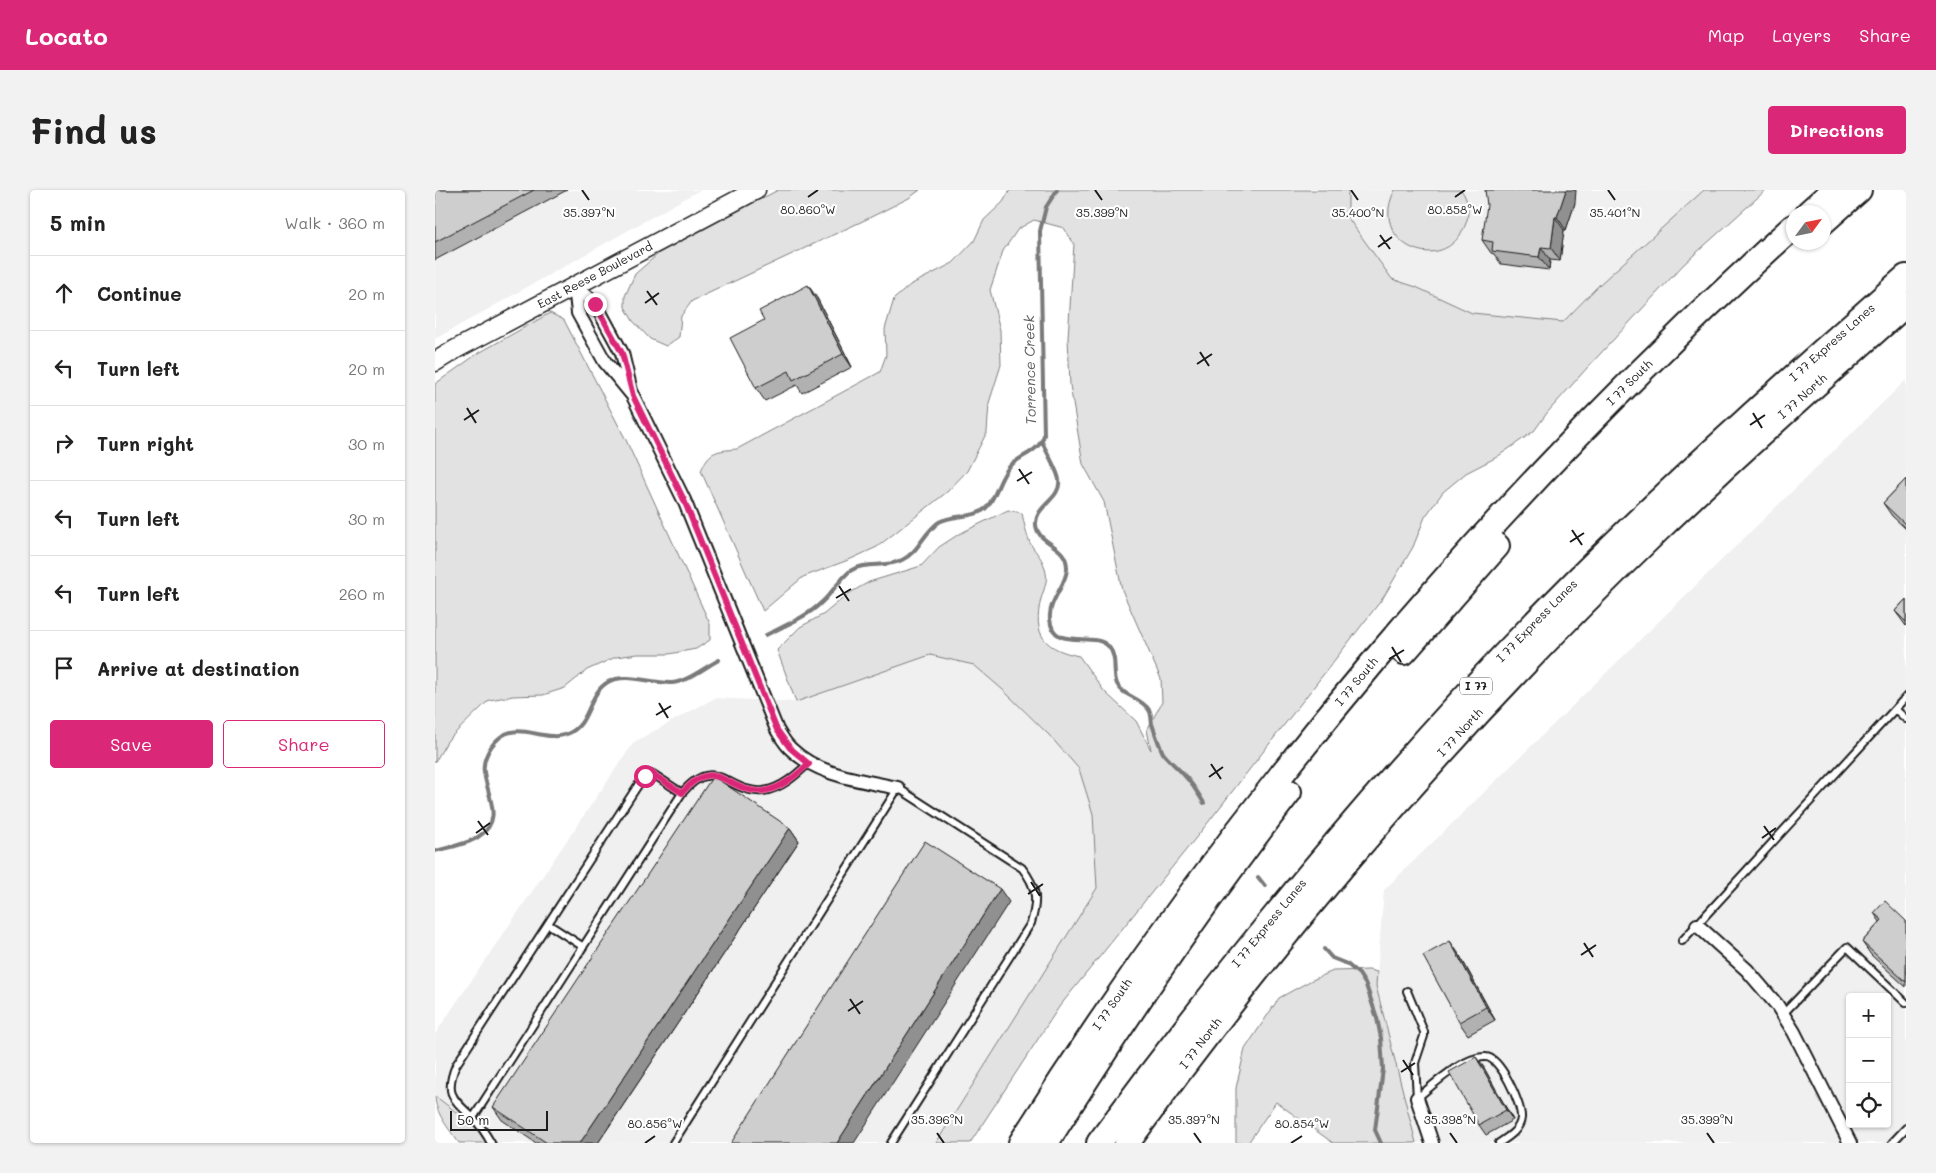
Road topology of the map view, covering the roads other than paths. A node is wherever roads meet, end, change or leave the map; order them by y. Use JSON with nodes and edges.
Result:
{"nodes":[{"id":1,"x":756,"y":190,"type":"edge"},
{"id":2,"x":1834,"y":190,"type":"edge"},
{"id":3,"x":1859,"y":190,"type":"edge"},
{"id":4,"x":1817,"y":205,"type":"edge"},
{"id":5,"x":1831,"y":215,"type":"edge"},
{"id":6,"x":1786,"y":233,"type":"edge"},
{"id":7,"x":1792,"y":250,"type":"edge"},
{"id":8,"x":1906,"y":277,"type":"edge"},
{"id":9,"x":575,"y":286,"type":"junction"},
{"id":10,"x":1906,"y":304,"type":"edge"},
{"id":11,"x":435,"y":362,"type":"edge"},
{"id":12,"x":633,"y":396,"type":"junction"},
{"id":13,"x":1906,"y":697,"type":"edge"},
{"id":14,"x":1895,"y":709,"type":"junction"},
{"id":15,"x":1906,"y":719,"type":"edge"},
{"id":16,"x":809,"y":764,"type":"junction"},
{"id":17,"x":898,"y":788,"type":"junction"},
{"id":18,"x":682,"y":793,"type":"junction"},
{"id":19,"x":548,"y":924,"type":"junction"},
{"id":20,"x":1697,"y":925,"type":"junction"},
{"id":21,"x":1683,"y":941,"type":"dead end"},
{"id":22,"x":582,"y":946,"type":"junction"},
{"id":23,"x":1407,"y":990,"type":"dead end"},
{"id":24,"x":1906,"y":1003,"type":"edge"},
{"id":25,"x":1783,"y":1014,"type":"junction"},
{"id":26,"x":1417,"y":1098,"type":"junction"},
{"id":27,"x":473,"y":1118,"type":"junction"},
{"id":28,"x":1906,"y":1128,"type":"edge"},
{"id":29,"x":491,"y":1143,"type":"edge"},
{"id":30,"x":673,"y":1143,"type":"edge"},
{"id":31,"x":891,"y":1143,"type":"edge"},
{"id":32,"x":1021,"y":1143,"type":"edge"},
{"id":33,"x":1046,"y":1143,"type":"edge"},
{"id":34,"x":1099,"y":1143,"type":"edge"},
{"id":35,"x":1127,"y":1143,"type":"edge"},
{"id":36,"x":1432,"y":1143,"type":"edge"},
{"id":37,"x":1499,"y":1143,"type":"edge"},
{"id":38,"x":1850,"y":1143,"type":"edge"},
{"id":39,"x":1892,"y":1143,"type":"edge"}],
"edges":[{"from":1,"to":9,"type":"street","name":"East Reese Boulevard"},
{"from":2,"to":4,"type":"highway"},
{"from":3,"to":5,"type":"highway"},
{"from":6,"to":32,"type":"highway","name":"I 77 South"},
{"from":7,"to":33,"type":"highway"},
{"from":8,"to":34,"type":"highway","name":"I 77 Express Lanes","number":"I 77"},
{"from":9,"to":11,"type":"street","name":"East Reese Boulevard"},
{"from":9,"to":12,"type":"street"},
{"from":9,"to":12,"type":"street"},
{"from":10,"to":35,"type":"highway","name":"I 77 North","number":"I 77"},
{"from":12,"to":16,"type":"street"},
{"from":13,"to":14,"type":"lane"},
{"from":14,"to":15,"type":"lane"},
{"from":14,"to":20,"type":"lane"},
{"from":16,"to":17,"type":"street"},
{"from":16,"to":18,"type":"lane"},
{"from":17,"to":30,"type":"lane"},
{"from":17,"to":31,"type":"lane"},
{"from":18,"to":19,"type":"lane"},
{"from":18,"to":22,"type":"lane"},
{"from":19,"to":22,"type":"lane"},
{"from":19,"to":27,"type":"lane"},
{"from":20,"to":21,"type":"lane"},
{"from":20,"to":25,"type":"street"},
{"from":22,"to":27,"type":"lane"},
{"from":23,"to":26,"type":"lane"},
{"from":24,"to":25,"type":"lane"},
{"from":25,"to":38,"type":"street"},
{"from":26,"to":36,"type":"street"},
{"from":26,"to":37,"type":"lane"},
{"from":27,"to":29,"type":"lane"},
{"from":28,"to":39,"type":"lane"}]}
